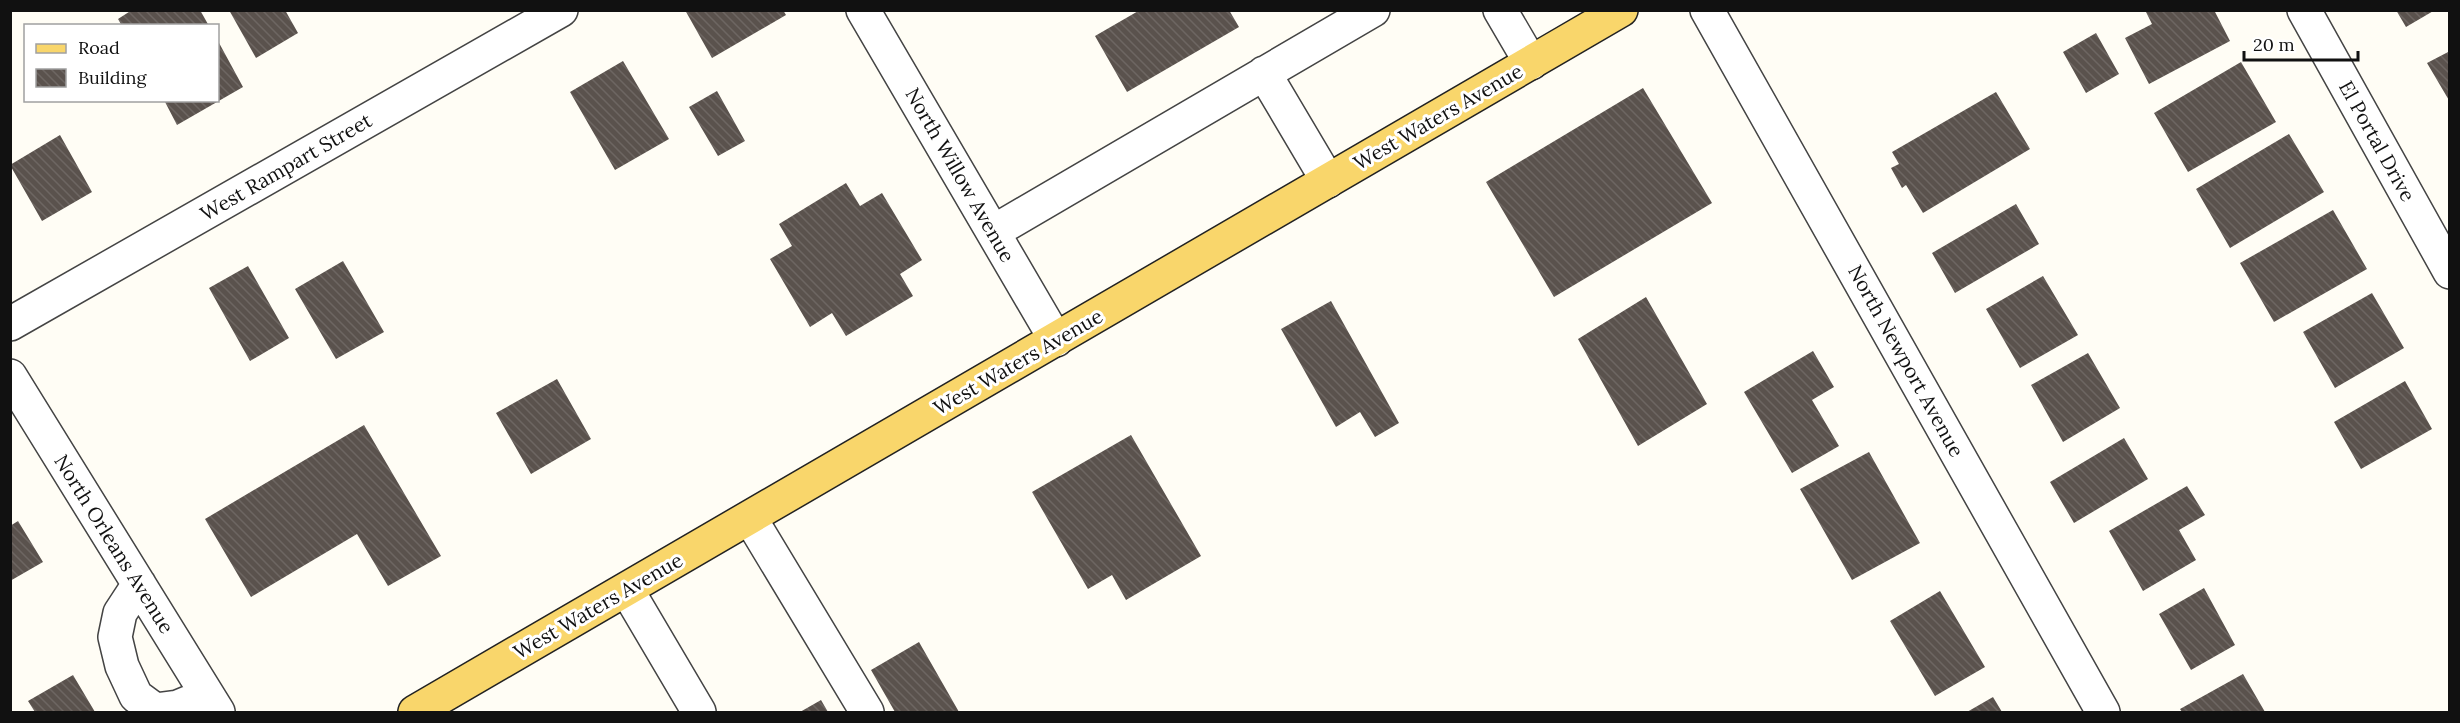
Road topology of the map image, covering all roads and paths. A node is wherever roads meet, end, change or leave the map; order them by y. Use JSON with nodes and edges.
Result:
{"nodes":[{"id":1,"x":561,"y":10,"type":"edge"},
{"id":2,"x":863,"y":10,"type":"edge"},
{"id":3,"x":1373,"y":10,"type":"edge"},
{"id":4,"x":1500,"y":10,"type":"edge"},
{"id":5,"x":1621,"y":10,"type":"edge"},
{"id":6,"x":1707,"y":10,"type":"edge"},
{"id":7,"x":2304,"y":10,"type":"edge"},
{"id":8,"x":1531,"y":63,"type":"junction"},
{"id":9,"x":1264,"y":74,"type":"junction"},
{"id":10,"x":1328,"y":181,"type":"junction"},
{"id":11,"x":993,"y":231,"type":"junction"},
{"id":12,"x":2450,"y":272,"type":"edge"},
{"id":13,"x":10,"y":324,"type":"edge"},
{"id":14,"x":1056,"y":340,"type":"junction"},
{"id":15,"x":10,"y":376,"type":"edge"},
{"id":16,"x":750,"y":518,"type":"junction"},
{"id":17,"x":139,"y":584,"type":"junction"},
{"id":18,"x":627,"y":590,"type":"junction"},
{"id":19,"x":212,"y":704,"type":"edge"},
{"id":20,"x":155,"y":711,"type":"edge"},
{"id":21,"x":415,"y":712,"type":"edge"},
{"id":22,"x":699,"y":712,"type":"edge"},
{"id":23,"x":867,"y":712,"type":"edge"},
{"id":24,"x":2103,"y":712,"type":"edge"}],
"edges":[{"from":1,"to":13,"type":"street","name":"West Rampart Street"},
{"from":2,"to":11,"type":"street","name":"North Willow Avenue"},
{"from":3,"to":9,"type":"street"},
{"from":4,"to":8,"type":"street"},
{"from":5,"to":8,"type":"main road","name":"West Waters Avenue"},
{"from":6,"to":24,"type":"street","name":"North Newport Avenue"},
{"from":7,"to":12,"type":"street","name":"El Portal Drive"},
{"from":8,"to":10,"type":"main road","name":"West Waters Avenue"},
{"from":9,"to":10,"type":"street"},
{"from":9,"to":11,"type":"street"},
{"from":10,"to":14,"type":"main road","name":"West Waters Avenue"},
{"from":11,"to":14,"type":"street","name":"North Willow Avenue"},
{"from":14,"to":16,"type":"main road","name":"West Waters Avenue"},
{"from":15,"to":17,"type":"street","name":"North Orleans Avenue"},
{"from":16,"to":18,"type":"main road","name":"West Waters Avenue"},
{"from":16,"to":23,"type":"street"},
{"from":17,"to":19,"type":"street","name":"North Orleans Avenue"},
{"from":17,"to":20,"type":"street"},
{"from":18,"to":21,"type":"main road","name":"West Waters Avenue"},
{"from":18,"to":22,"type":"street"},
{"from":19,"to":20,"type":"street"}]}
